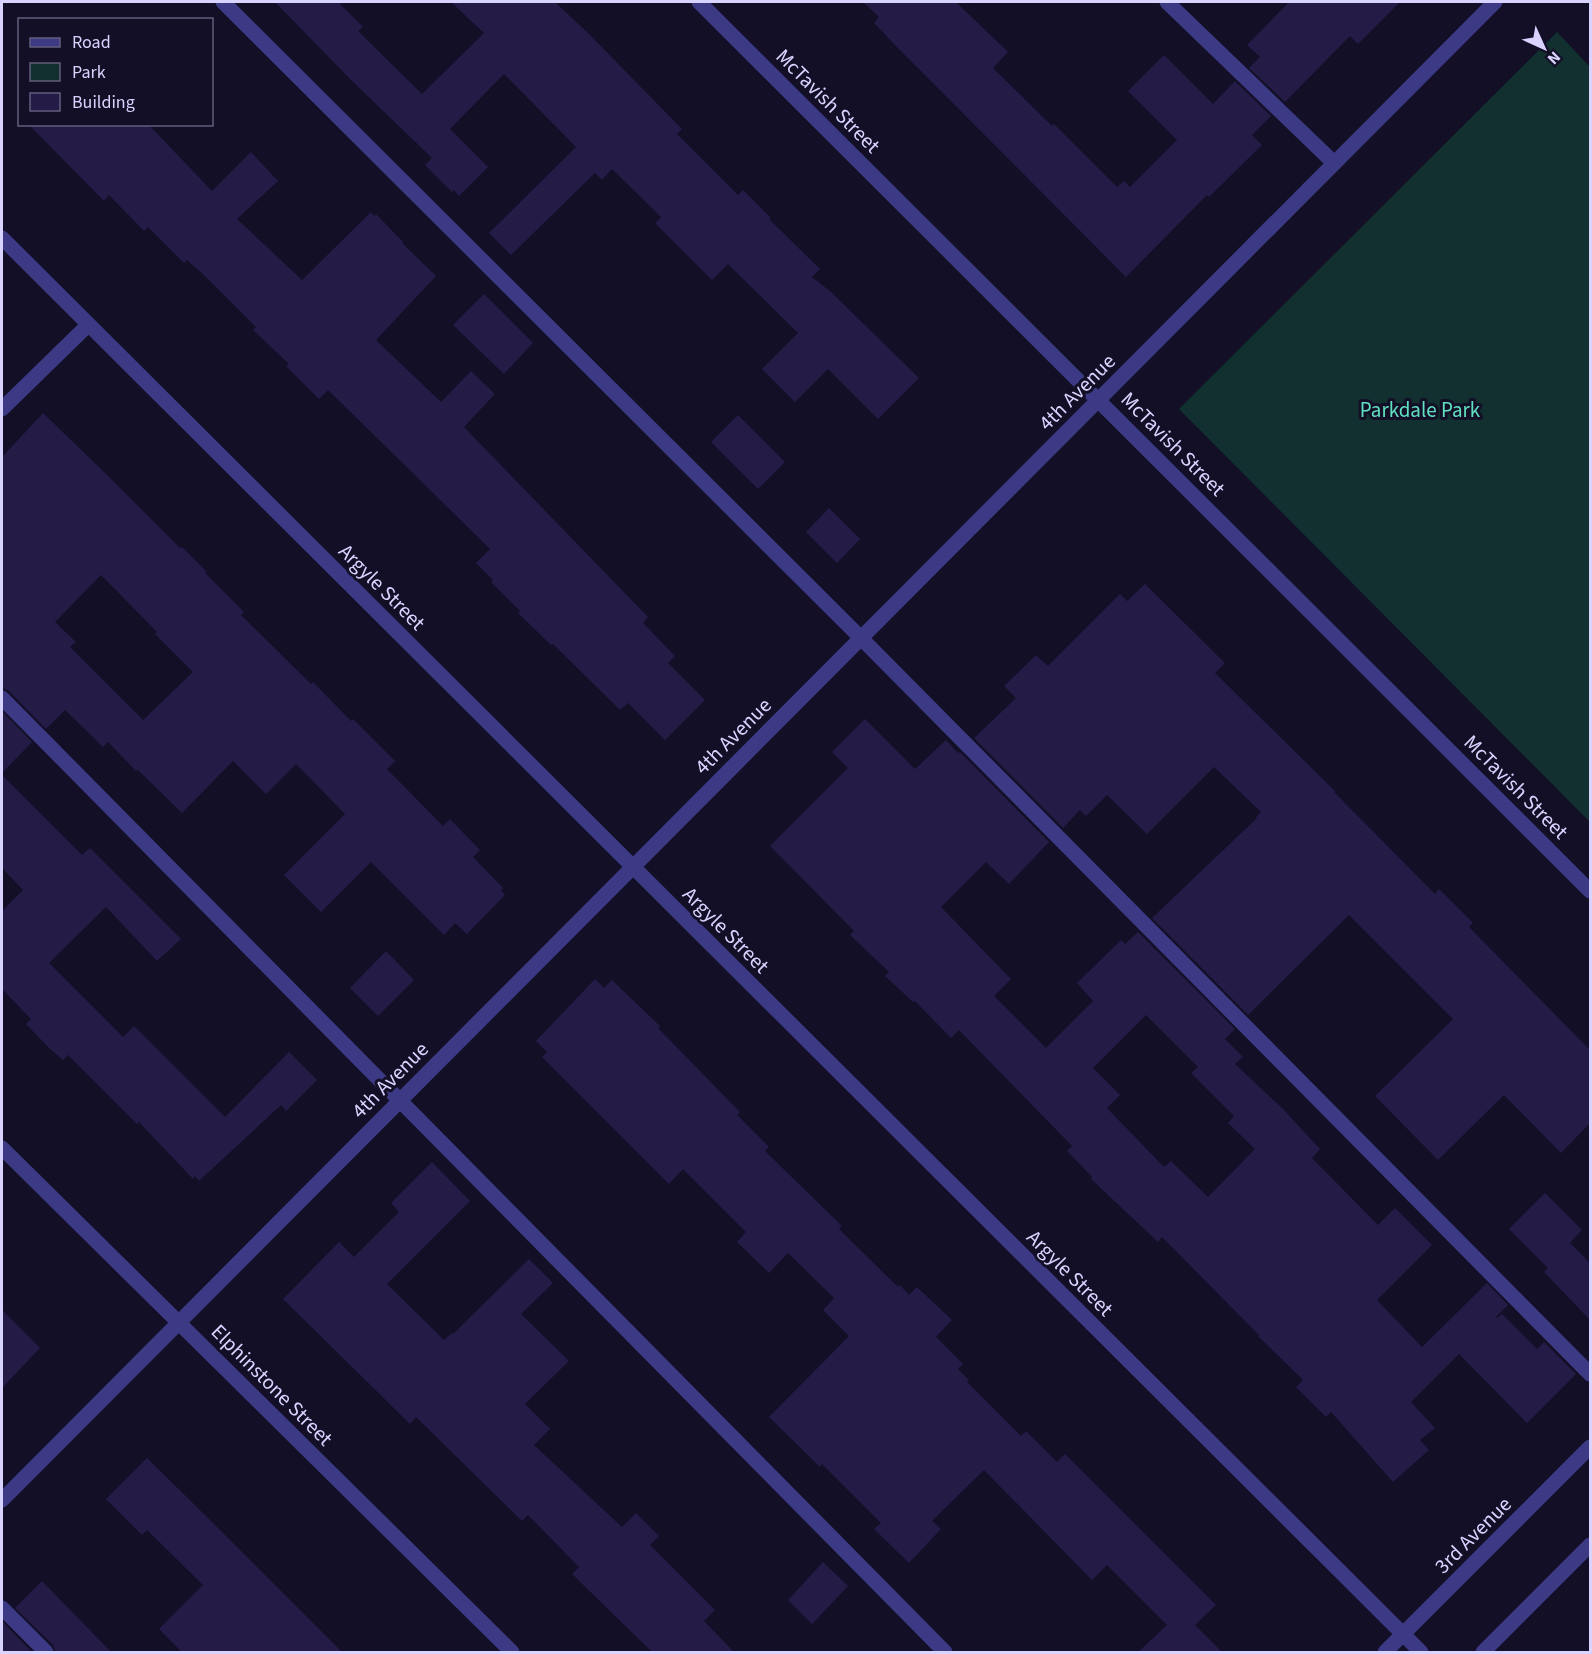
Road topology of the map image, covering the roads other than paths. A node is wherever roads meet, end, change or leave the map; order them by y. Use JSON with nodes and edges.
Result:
{"nodes":[{"id":1,"x":223,"y":2,"type":"edge"},
{"id":2,"x":699,"y":2,"type":"edge"},
{"id":3,"x":1167,"y":2,"type":"edge"},
{"id":4,"x":1495,"y":2,"type":"edge"},
{"id":5,"x":1334,"y":163,"type":"junction"},
{"id":6,"x":2,"y":238,"type":"edge"},
{"id":7,"x":88,"y":325,"type":"junction"},
{"id":8,"x":1099,"y":400,"type":"junction"},
{"id":9,"x":2,"y":409,"type":"edge"},
{"id":10,"x":861,"y":638,"type":"junction"},
{"id":11,"x":2,"y":699,"type":"edge"},
{"id":12,"x":633,"y":867,"type":"junction"},
{"id":13,"x":1590,"y":891,"type":"edge"},
{"id":14,"x":399,"y":1101,"type":"junction"},
{"id":15,"x":2,"y":1148,"type":"edge"},
{"id":16,"x":179,"y":1323,"type":"junction"},
{"id":17,"x":1590,"y":1374,"type":"edge"},
{"id":18,"x":1590,"y":1447,"type":"edge"},
{"id":19,"x":2,"y":1500,"type":"edge"},
{"id":20,"x":1590,"y":1545,"type":"edge"},
{"id":21,"x":2,"y":1608,"type":"edge"},
{"id":22,"x":1403,"y":1634,"type":"junction"},
{"id":23,"x":46,"y":1653,"type":"edge"},
{"id":24,"x":512,"y":1653,"type":"edge"},
{"id":25,"x":945,"y":1653,"type":"edge"},
{"id":26,"x":1385,"y":1653,"type":"edge"},
{"id":27,"x":1421,"y":1653,"type":"edge"},
{"id":28,"x":1483,"y":1653,"type":"edge"}],
"edges":[{"from":1,"to":10,"type":"street"},
{"from":2,"to":8,"type":"street","name":"McTavish Street"},
{"from":3,"to":5,"type":"street"},
{"from":4,"to":5,"type":"street","name":"4th Avenue"},
{"from":5,"to":8,"type":"street","name":"4th Avenue"},
{"from":6,"to":7,"type":"street","name":"Argyle Street"},
{"from":7,"to":9,"type":"street"},
{"from":7,"to":12,"type":"street","name":"Argyle Street"},
{"from":8,"to":10,"type":"street","name":"4th Avenue"},
{"from":8,"to":13,"type":"street","name":"McTavish Street"},
{"from":10,"to":12,"type":"street","name":"4th Avenue"},
{"from":10,"to":17,"type":"street"},
{"from":11,"to":14,"type":"street"},
{"from":12,"to":14,"type":"street","name":"4th Avenue"},
{"from":12,"to":22,"type":"street","name":"Argyle Street"},
{"from":14,"to":16,"type":"street","name":"4th Avenue"},
{"from":14,"to":25,"type":"street"},
{"from":15,"to":16,"type":"street","name":"Elphinstone Street"},
{"from":16,"to":19,"type":"street","name":"4th Avenue"},
{"from":16,"to":24,"type":"street","name":"Elphinstone Street"},
{"from":18,"to":22,"type":"street","name":"3rd Avenue"},
{"from":20,"to":28,"type":"street"},
{"from":21,"to":23,"type":"street"},
{"from":22,"to":26,"type":"street","name":"3rd Avenue"},
{"from":22,"to":27,"type":"street","name":"Argyle Street"}]}
